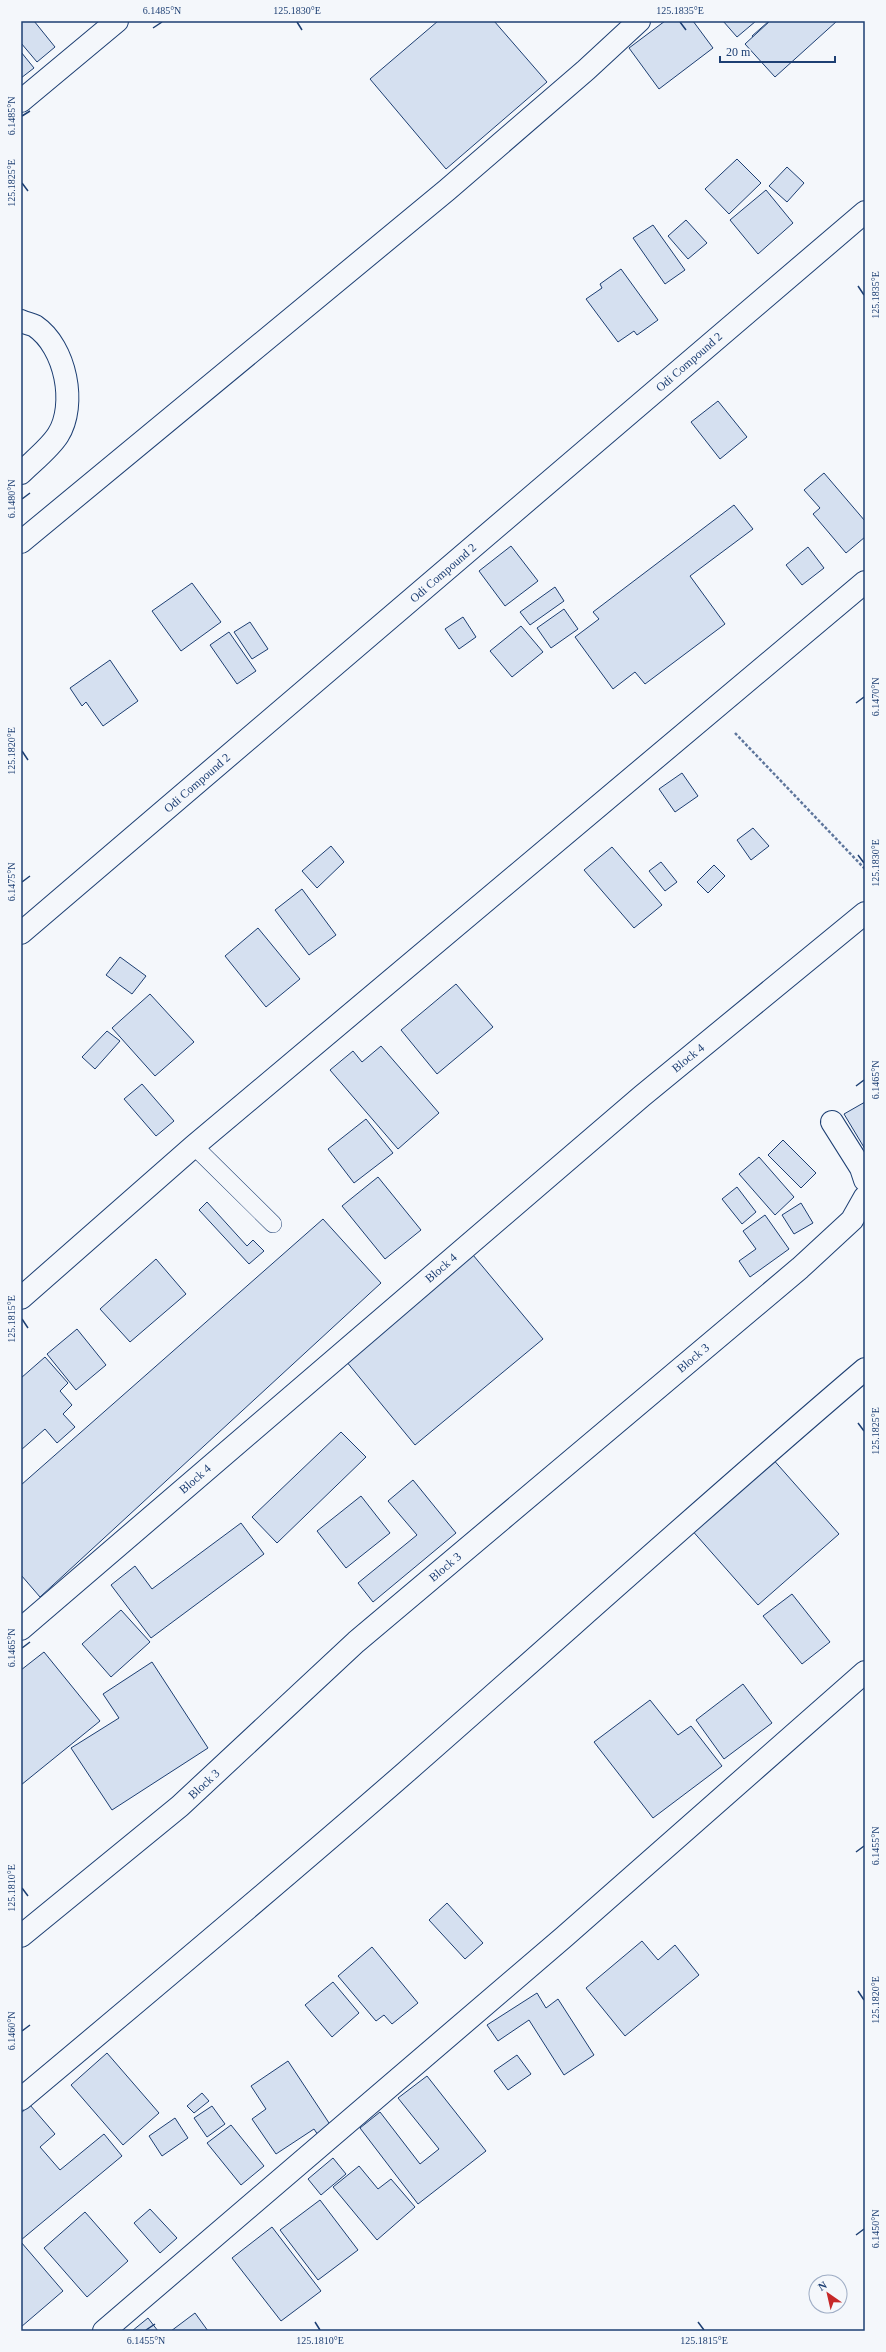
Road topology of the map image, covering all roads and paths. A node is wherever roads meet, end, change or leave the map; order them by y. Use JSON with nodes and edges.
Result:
{"nodes":[{"id":1,"x":117,"y":21,"type":"edge"},
{"id":2,"x":639,"y":21,"type":"edge"},
{"id":3,"x":21,"y":101,"type":"edge"},
{"id":4,"x":865,"y":212,"type":"edge"},
{"id":5,"x":21,"y":321,"type":"edge"},
{"id":6,"x":21,"y":473,"type":"edge"},
{"id":7,"x":21,"y":542,"type":"edge"},
{"id":8,"x":865,"y":582,"type":"edge"},
{"id":9,"x":712,"y":710,"type":"junction"},
{"id":10,"x":865,"y":869,"type":"edge"},
{"id":11,"x":865,"y":914,"type":"edge"},
{"id":12,"x":21,"y":933,"type":"edge"},
{"id":13,"x":832,"y":1122,"type":"dead end"},
{"id":14,"x":194,"y":1146,"type":"junction"},
{"id":15,"x":865,"y":1180,"type":"edge"},
{"id":16,"x":865,"y":1197,"type":"edge"},
{"id":17,"x":274,"y":1224,"type":"dead end"},
{"id":18,"x":21,"y":1298,"type":"edge"},
{"id":19,"x":865,"y":1369,"type":"edge"},
{"id":20,"x":21,"y":1628,"type":"edge"},
{"id":21,"x":865,"y":1672,"type":"edge"},
{"id":22,"x":21,"y":1936,"type":"edge"},
{"id":23,"x":21,"y":2099,"type":"edge"},
{"id":24,"x":104,"y":2331,"type":"edge"}],
"edges":[{"from":1,"to":3,"type":"street"},
{"from":2,"to":7,"type":"street"},
{"from":4,"to":12,"type":"street","name":"Odi Compound 2"},
{"from":5,"to":6,"type":"street"},
{"from":8,"to":9,"type":"street"},
{"from":9,"to":10,"type":"path"},
{"from":9,"to":14,"type":"street"},
{"from":11,"to":20,"type":"street","name":"Block 4"},
{"from":13,"to":15,"type":"street"},
{"from":14,"to":17,"type":"lane"},
{"from":14,"to":18,"type":"street"},
{"from":16,"to":22,"type":"street","name":"Block 3"},
{"from":19,"to":23,"type":"street"},
{"from":21,"to":24,"type":"street"}]}
